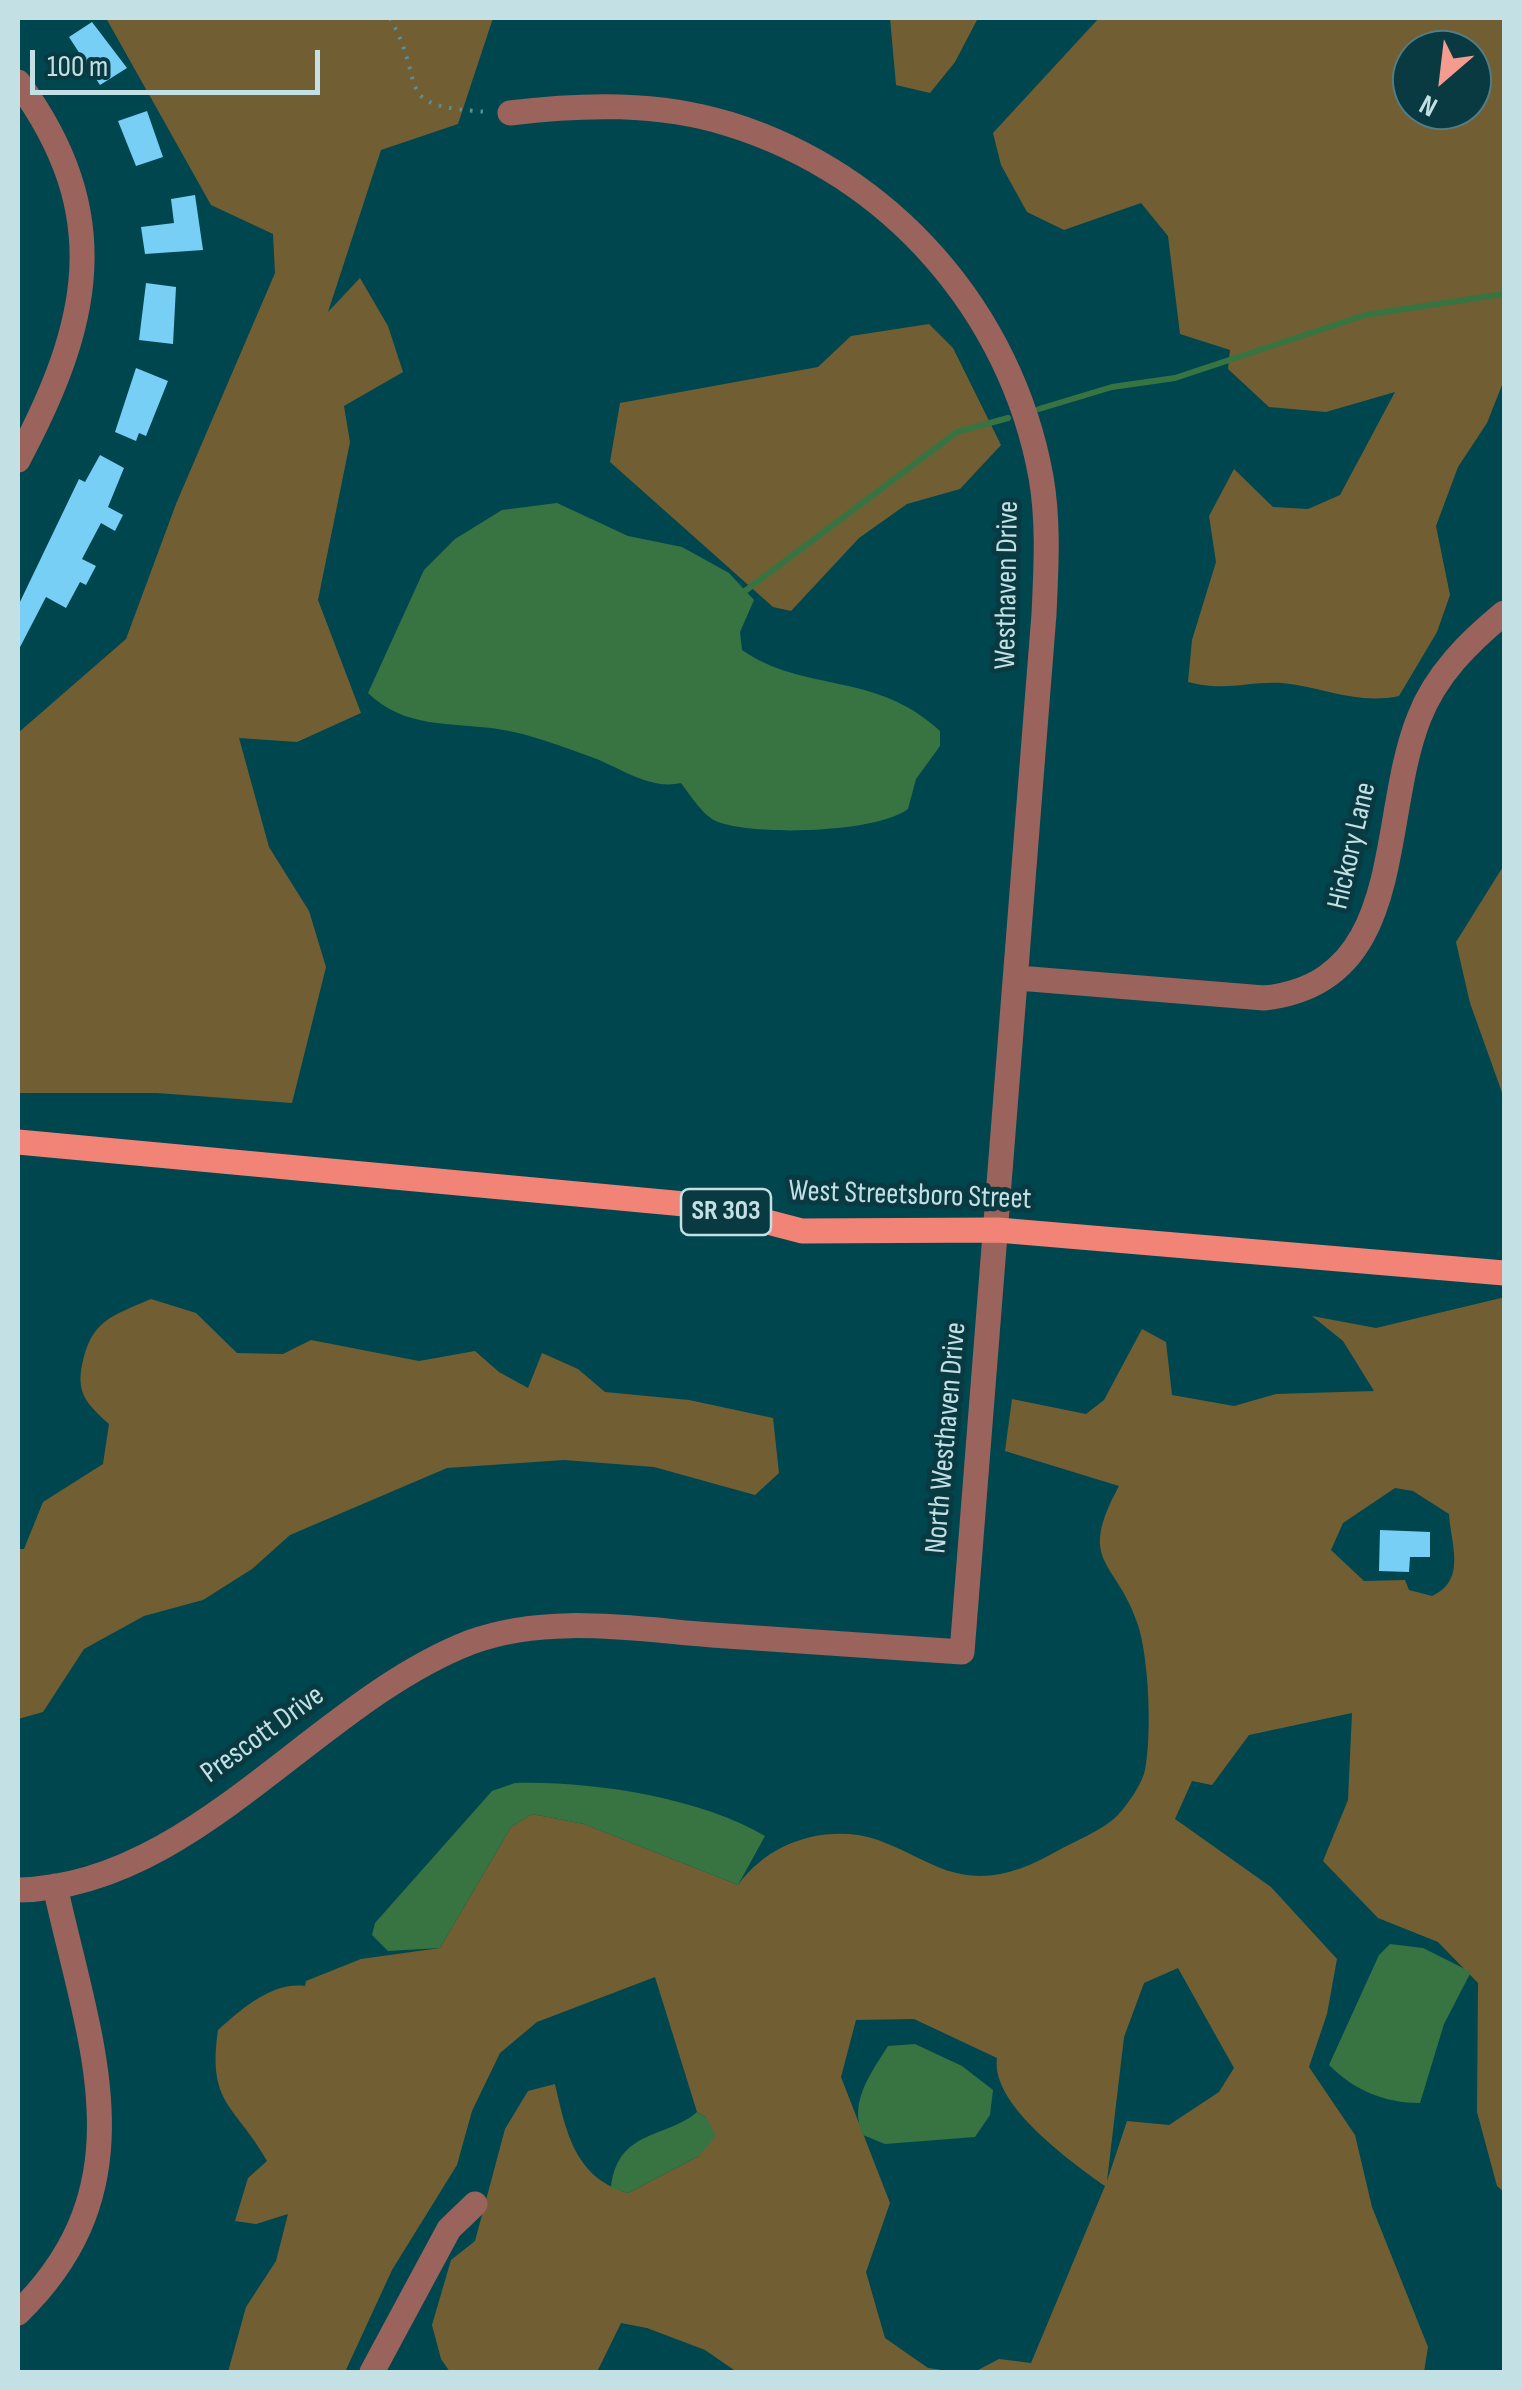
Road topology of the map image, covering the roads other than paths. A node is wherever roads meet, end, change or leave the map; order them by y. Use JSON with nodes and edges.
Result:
{"nodes":[{"id":1,"x":18,"y":82,"type":"edge"},
{"id":2,"x":510,"y":113,"type":"road end"},
{"id":3,"x":18,"y":460,"type":"edge"},
{"id":4,"x":1504,"y":613,"type":"edge"},
{"id":5,"x":1018,"y":978,"type":"junction"},
{"id":6,"x":18,"y":1142,"type":"edge"},
{"id":7,"x":998,"y":1230,"type":"junction"},
{"id":8,"x":1504,"y":1273,"type":"edge"},
{"id":9,"x":962,"y":1652,"type":"joint"},
{"id":10,"x":55,"y":1886,"type":"junction"},
{"id":11,"x":18,"y":1890,"type":"edge"},
{"id":12,"x":475,"y":2204,"type":"dead end"},
{"id":13,"x":18,"y":2313,"type":"edge"},
{"id":14,"x":372,"y":2372,"type":"edge"}],
"edges":[{"from":1,"to":3,"type":"street"},
{"from":2,"to":5,"type":"street","name":"Westhaven Drive"},
{"from":4,"to":5,"type":"street","name":"Hickory Lane"},
{"from":5,"to":7,"type":"street","name":"Westhaven Drive"},
{"from":6,"to":7,"type":"main road","name":"West Streetsboro Street","number":"SR 303"},
{"from":7,"to":8,"type":"main road","name":"West Streetsboro Street","number":"SR 303"},
{"from":7,"to":9,"type":"street","name":"North Westhaven Drive"},
{"from":9,"to":10,"type":"street","name":"Prescott Drive"},
{"from":10,"to":11,"type":"street","name":"Prescott Drive"},
{"from":10,"to":13,"type":"street"},
{"from":12,"to":14,"type":"street"}]}
